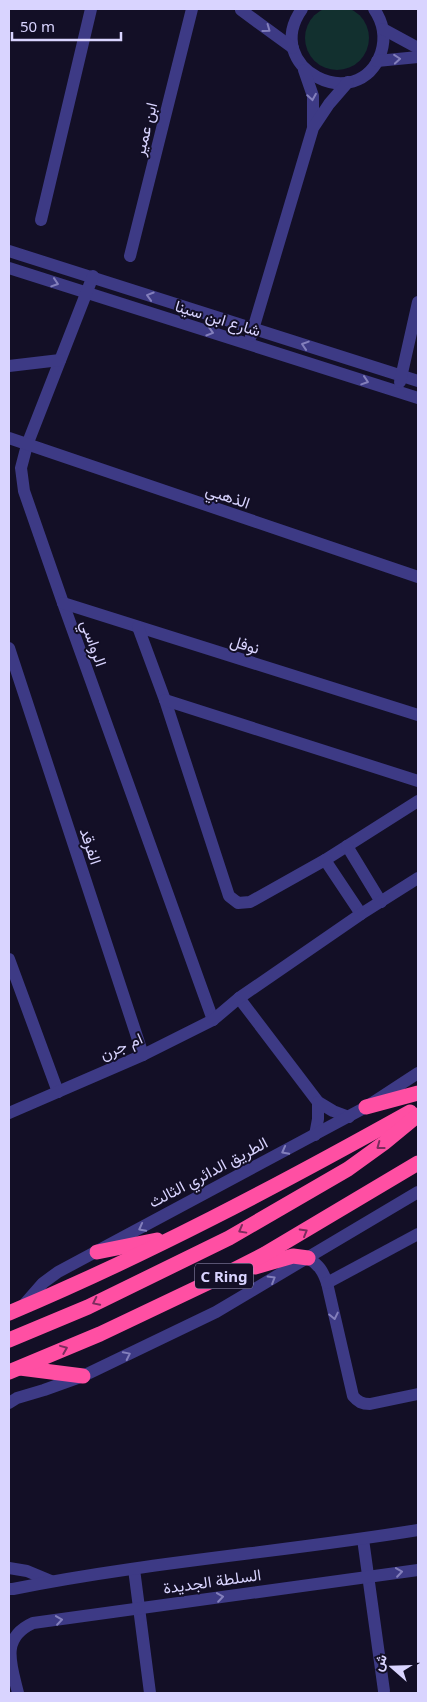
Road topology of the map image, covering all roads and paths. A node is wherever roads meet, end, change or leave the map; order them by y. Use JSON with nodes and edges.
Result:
{"nodes":[{"id":1,"x":91,"y":9,"type":"edge"},
{"id":2,"x":192,"y":9,"type":"edge"},
{"id":3,"x":238,"y":9,"type":"edge"},
{"id":4,"x":254,"y":9,"type":"edge"},
{"id":5,"x":302,"y":9,"type":"edge"},
{"id":6,"x":374,"y":9,"type":"edge"},
{"id":7,"x":383,"y":29,"type":"junction"},
{"id":8,"x":293,"y":48,"type":"junction"},
{"id":9,"x":418,"y":48,"type":"edge"},
{"id":10,"x":418,"y":57,"type":"edge"},
{"id":11,"x":377,"y":61,"type":"junction"},
{"id":12,"x":302,"y":67,"type":"junction"},
{"id":13,"x":348,"y":82,"type":"junction"},
{"id":14,"x":313,"y":128,"type":"junction"},
{"id":15,"x":41,"y":220,"type":"dead end"},
{"id":16,"x":9,"y":251,"type":"edge"},
{"id":17,"x":130,"y":256,"type":"dead end"},
{"id":18,"x":9,"y":268,"type":"edge"},
{"id":19,"x":93,"y":276,"type":"junction"},
{"id":20,"x":86,"y":293,"type":"junction"},
{"id":21,"x":418,"y":302,"type":"edge"},
{"id":22,"x":254,"y":328,"type":"junction"},
{"id":23,"x":249,"y":344,"type":"junction"},
{"id":24,"x":60,"y":360,"type":"junction"},
{"id":25,"x":9,"y":366,"type":"edge"},
{"id":26,"x":402,"y":376,"type":"junction"},
{"id":27,"x":418,"y":381,"type":"edge"},
{"id":28,"x":397,"y":391,"type":"junction"},
{"id":29,"x":418,"y":398,"type":"edge"},
{"id":30,"x":9,"y":438,"type":"edge"},
{"id":31,"x":27,"y":445,"type":"junction"},
{"id":32,"x":418,"y":577,"type":"edge"},
{"id":33,"x":62,"y":604,"type":"junction"},
{"id":34,"x":138,"y":627,"type":"junction"},
{"id":35,"x":9,"y":648,"type":"edge"},
{"id":36,"x":165,"y":700,"type":"junction"},
{"id":37,"x":418,"y":715,"type":"edge"},
{"id":38,"x":418,"y":781,"type":"edge"},
{"id":39,"x":418,"y":801,"type":"edge"},
{"id":40,"x":347,"y":846,"type":"junction"},
{"id":41,"x":325,"y":860,"type":"junction"},
{"id":42,"x":418,"y":878,"type":"edge"},
{"id":43,"x":381,"y":902,"type":"junction"},
{"id":44,"x":361,"y":914,"type":"junction"},
{"id":45,"x":9,"y":959,"type":"edge"},
{"id":46,"x":239,"y":998,"type":"junction"},
{"id":47,"x":213,"y":1020,"type":"junction"},
{"id":48,"x":143,"y":1054,"type":"junction"},
{"id":49,"x":418,"y":1073,"type":"edge"},
{"id":50,"x":58,"y":1092,"type":"junction"},
{"id":51,"x":418,"y":1093,"type":"edge"},
{"id":52,"x":318,"y":1102,"type":"junction"},
{"id":53,"x":366,"y":1107,"type":"junction"},
{"id":54,"x":418,"y":1108,"type":"edge"},
{"id":55,"x":9,"y":1113,"type":"edge"},
{"id":56,"x":418,"y":1115,"type":"edge"},
{"id":57,"x":349,"y":1116,"type":"junction"},
{"id":58,"x":315,"y":1135,"type":"junction"},
{"id":59,"x":418,"y":1163,"type":"edge"},
{"id":60,"x":418,"y":1194,"type":"edge"},
{"id":61,"x":418,"y":1234,"type":"edge"},
{"id":62,"x":178,"y":1236,"type":"junction"},
{"id":63,"x":97,"y":1252,"type":"junction"},
{"id":64,"x":308,"y":1258,"type":"junction"},
{"id":65,"x":222,"y":1276,"type":"junction"},
{"id":66,"x":327,"y":1283,"type":"junction"},
{"id":67,"x":15,"y":1311,"type":"edge"},
{"id":68,"x":9,"y":1340,"type":"edge"},
{"id":69,"x":14,"y":1370,"type":"edge"},
{"id":70,"x":83,"y":1376,"type":"junction"},
{"id":71,"x":418,"y":1394,"type":"edge"},
{"id":72,"x":9,"y":1403,"type":"edge"},
{"id":73,"x":418,"y":1530,"type":"edge"},
{"id":74,"x":363,"y":1539,"type":"junction"},
{"id":75,"x":9,"y":1568,"type":"edge"},
{"id":76,"x":134,"y":1569,"type":"junction"},
{"id":77,"x":418,"y":1570,"type":"edge"},
{"id":78,"x":368,"y":1576,"type":"junction"},
{"id":79,"x":51,"y":1582,"type":"junction"},
{"id":80,"x":10,"y":1590,"type":"edge"},
{"id":81,"x":139,"y":1608,"type":"junction"},
{"id":82,"x":382,"y":1692,"type":"edge"},
{"id":83,"x":18,"y":1693,"type":"edge"},
{"id":84,"x":150,"y":1693,"type":"edge"}],
"edges":[{"from":1,"to":15,"type":"street"},
{"from":2,"to":17,"type":"street","name":"ابن عمير"},
{"from":3,"to":4,"type":"street"},
{"from":3,"to":8,"type":"street","one_way":true},
{"from":5,"to":8,"type":"street"},
{"from":6,"to":7,"type":"street"},
{"from":7,"to":9,"type":"street"},
{"from":7,"to":11,"type":"street"},
{"from":8,"to":12,"type":"street"},
{"from":11,"to":10,"type":"street","one_way":true},
{"from":11,"to":13,"type":"street"},
{"from":12,"to":13,"type":"street"},
{"from":12,"to":14,"type":"street","one_way":true},
{"from":13,"to":14,"type":"street"},
{"from":14,"to":22,"type":"street"},
{"from":16,"to":19,"type":"street","name":"شارع ابن سينا"},
{"from":18,"to":20,"type":"street","name":"شارع ابن سينا","one_way":true},
{"from":19,"to":20,"type":"street","name":"الرواسي"},
{"from":22,"to":19,"type":"street","name":"شارع ابن سينا","one_way":true},
{"from":20,"to":23,"type":"street","name":"شارع ابن سينا","one_way":true},
{"from":20,"to":24,"type":"street","name":"الرواسي"},
{"from":21,"to":26,"type":"street"},
{"from":22,"to":23,"type":"street"},
{"from":26,"to":22,"type":"street","name":"شارع ابن سينا","one_way":true},
{"from":23,"to":28,"type":"street","name":"شارع ابن سينا","one_way":true},
{"from":24,"to":25,"type":"street"},
{"from":24,"to":31,"type":"street","name":"الرواسي"},
{"from":26,"to":27,"type":"street","name":"شارع ابن سينا"},
{"from":26,"to":28,"type":"street"},
{"from":28,"to":29,"type":"street","name":"شارع ابن سينا"},
{"from":30,"to":31,"type":"street"},
{"from":31,"to":32,"type":"street","name":"الذهبي"},
{"from":31,"to":33,"type":"street","name":"الرواسي"},
{"from":33,"to":34,"type":"street","name":"نوفل"},
{"from":33,"to":47,"type":"street","name":"الرواسي"},
{"from":34,"to":36,"type":"street"},
{"from":34,"to":37,"type":"street","name":"نوفل"},
{"from":35,"to":48,"type":"street","name":"الفرقد"},
{"from":36,"to":38,"type":"street"},
{"from":36,"to":41,"type":"street"},
{"from":39,"to":40,"type":"street"},
{"from":40,"to":41,"type":"street"},
{"from":40,"to":43,"type":"street"},
{"from":41,"to":44,"type":"street"},
{"from":42,"to":43,"type":"street","name":"ام جرن"},
{"from":43,"to":44,"type":"street","name":"ام جرن"},
{"from":44,"to":46,"type":"street","name":"ام جرن"},
{"from":45,"to":50,"type":"street"},
{"from":46,"to":47,"type":"street","name":"ام جرن"},
{"from":46,"to":52,"type":"street"},
{"from":47,"to":48,"type":"street","name":"ام جرن"},
{"from":48,"to":50,"type":"street","name":"ام جرن"},
{"from":49,"to":53,"type":"street","name":"الطريق الدائري الثالث"},
{"from":50,"to":55,"type":"street","name":"ام جرن"},
{"from":51,"to":53,"type":"highway"},
{"from":52,"to":57,"type":"street"},
{"from":52,"to":58,"type":"street"},
{"from":53,"to":57,"type":"street","name":"الطريق الدائري الثالث"},
{"from":54,"to":62,"type":"highway","name":"الطريق الدائري الثالث"},
{"from":56,"to":68,"type":"highway","one_way":true},
{"from":57,"to":58,"type":"street","name":"الطريق الدائري الثالث"},
{"from":58,"to":63,"type":"street","name":"الطريق الدائري الثالث","one_way":true},
{"from":65,"to":59,"type":"highway","number":"C Ring","one_way":true},
{"from":60,"to":64,"type":"street"},
{"from":61,"to":66,"type":"street"},
{"from":62,"to":63,"type":"highway"},
{"from":62,"to":67,"type":"highway","name":"الطريق الدائري الثالث"},
{"from":63,"to":67,"type":"street","name":"الطريق الدائري الثالث"},
{"from":64,"to":65,"type":"highway"},
{"from":64,"to":66,"type":"street"},
{"from":70,"to":64,"type":"street","one_way":true},
{"from":69,"to":65,"type":"highway","number":"C Ring","one_way":true},
{"from":66,"to":71,"type":"street","one_way":true},
{"from":69,"to":70,"type":"highway"},
{"from":70,"to":72,"type":"street"},
{"from":73,"to":74,"type":"street","name":"السلطة الجديدة"},
{"from":74,"to":76,"type":"street","name":"السلطة الجديدة"},
{"from":74,"to":78,"type":"street"},
{"from":75,"to":79,"type":"street"},
{"from":76,"to":79,"type":"street","name":"السلطة الجديدة"},
{"from":76,"to":81,"type":"street"},
{"from":78,"to":77,"type":"street","name":"السلطة الجديدة","one_way":true},
{"from":81,"to":78,"type":"street","name":"السلطة الجديدة","one_way":true},
{"from":78,"to":82,"type":"street"},
{"from":79,"to":80,"type":"street","name":"السلطة الجديدة"},
{"from":83,"to":81,"type":"street","name":"السلطة الجديدة","one_way":true},
{"from":81,"to":84,"type":"street"}]}
